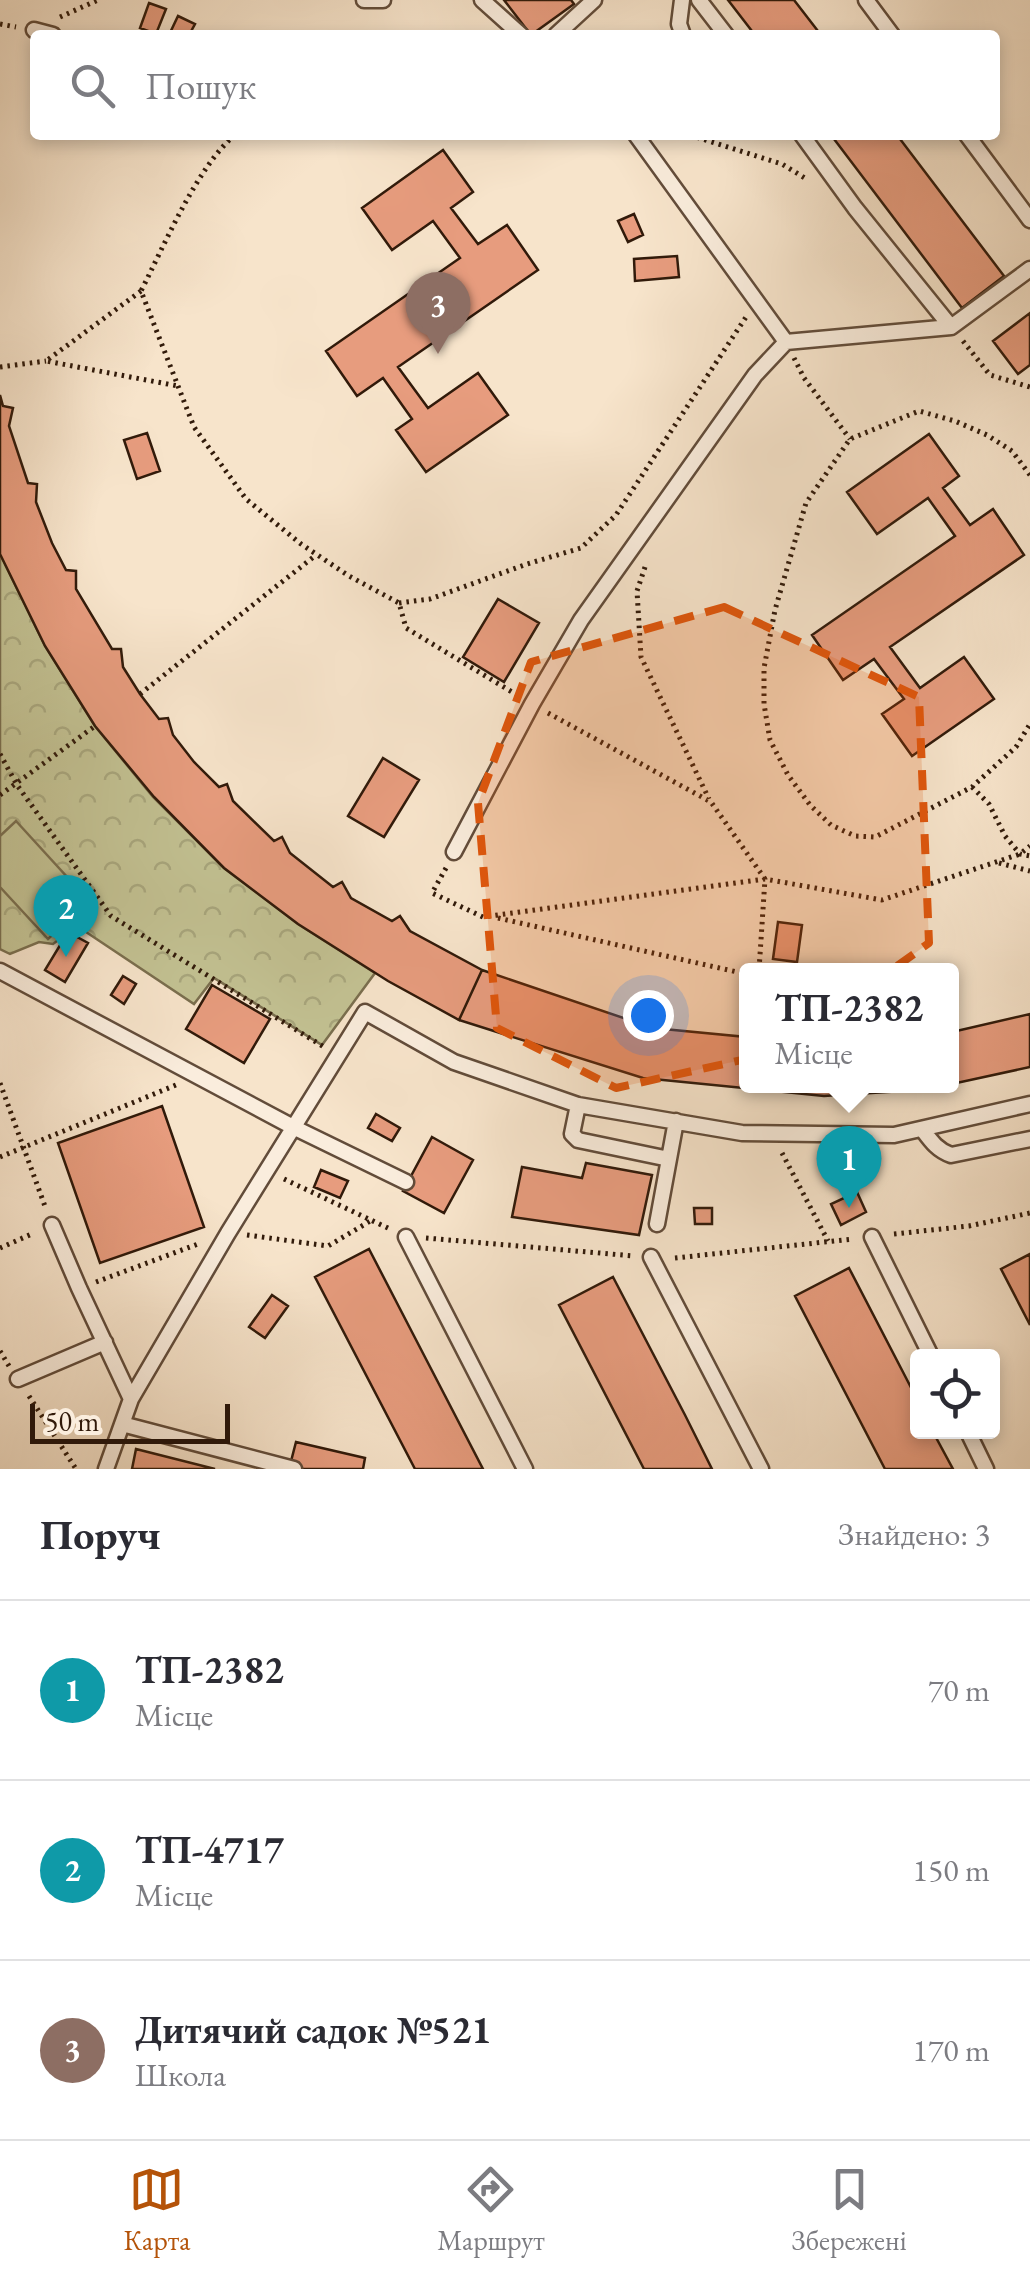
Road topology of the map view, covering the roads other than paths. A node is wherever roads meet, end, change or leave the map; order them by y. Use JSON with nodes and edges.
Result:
{"nodes":[{"id":1,"x":364,"y":0,"type":"edge"},
{"id":2,"x":383,"y":0,"type":"edge"},
{"id":3,"x":482,"y":0,"type":"edge"},
{"id":4,"x":594,"y":0,"type":"edge"},
{"id":5,"x":682,"y":0,"type":"edge"},
{"id":6,"x":700,"y":0,"type":"edge"},
{"id":7,"x":866,"y":0,"type":"edge"},
{"id":8,"x":52,"y":28,"type":"edge"},
{"id":9,"x":34,"y":30,"type":"dead end"},
{"id":10,"x":515,"y":30,"type":"edge"},
{"id":11,"x":561,"y":30,"type":"edge"},
{"id":12,"x":681,"y":30,"type":"edge"},
{"id":13,"x":722,"y":30,"type":"edge"},
{"id":14,"x":888,"y":30,"type":"edge"},
{"id":15,"x":640,"y":140,"type":"edge"},
{"id":16,"x":806,"y":140,"type":"edge"},
{"id":17,"x":971,"y":140,"type":"edge"},
{"id":18,"x":1030,"y":220,"type":"edge"},
{"id":19,"x":1030,"y":268,"type":"edge"},
{"id":20,"x":951,"y":326,"type":"junction"},
{"id":21,"x":786,"y":342,"type":"junction"},
{"id":22,"x":454,"y":852,"type":"road end"},
{"id":23,"x":0,"y":971,"type":"edge"},
{"id":24,"x":1030,"y":1104,"type":"edge"},
{"id":25,"x":578,"y":1105,"type":"junction"},
{"id":26,"x":676,"y":1121,"type":"junction"},
{"id":27,"x":294,"y":1127,"type":"junction"},
{"id":28,"x":922,"y":1129,"type":"junction"},
{"id":29,"x":1030,"y":1138,"type":"edge"},
{"id":30,"x":668,"y":1159,"type":"junction"},
{"id":31,"x":406,"y":1182,"type":"dead end"},
{"id":32,"x":657,"y":1224,"type":"dead end"},
{"id":33,"x":52,"y":1225,"type":"road end"},
{"id":34,"x":406,"y":1236,"type":"dead end"},
{"id":35,"x":872,"y":1237,"type":"dead end"},
{"id":36,"x":652,"y":1258,"type":"dead end"},
{"id":37,"x":104,"y":1342,"type":"junction"},
{"id":38,"x":928,"y":1349,"type":"edge"},
{"id":39,"x":18,"y":1379,"type":"road end"},
{"id":40,"x":132,"y":1399,"type":"junction"},
{"id":41,"x":122,"y":1424,"type":"junction"},
{"id":42,"x":971,"y":1439,"type":"edge"},
{"id":43,"x":106,"y":1469,"type":"edge"},
{"id":44,"x":294,"y":1469,"type":"edge"},
{"id":45,"x":525,"y":1469,"type":"edge"},
{"id":46,"x":761,"y":1469,"type":"edge"},
{"id":47,"x":986,"y":1469,"type":"edge"}],
"edges":[{"from":1,"to":2,"type":"lane"},
{"from":3,"to":10,"type":"lane"},
{"from":4,"to":11,"type":"lane"},
{"from":5,"to":12,"type":"lane"},
{"from":6,"to":13,"type":"lane"},
{"from":7,"to":14,"type":"lane"},
{"from":8,"to":9,"type":"lane"},
{"from":15,"to":21,"type":"lane"},
{"from":16,"to":20,"type":"lane"},
{"from":17,"to":18,"type":"lane"},
{"from":19,"to":20,"type":"lane"},
{"from":20,"to":21,"type":"lane"},
{"from":21,"to":22,"type":"lane"},
{"from":23,"to":27,"type":"lane"},
{"from":24,"to":28,"type":"lane"},
{"from":25,"to":26,"type":"lane"},
{"from":25,"to":27,"type":"lane"},
{"from":25,"to":30,"type":"lane"},
{"from":26,"to":28,"type":"lane"},
{"from":26,"to":30,"type":"lane"},
{"from":27,"to":31,"type":"lane"},
{"from":27,"to":40,"type":"lane"},
{"from":28,"to":29,"type":"lane"},
{"from":30,"to":32,"type":"lane"},
{"from":33,"to":37,"type":"lane"},
{"from":34,"to":45,"type":"lane"},
{"from":35,"to":38,"type":"lane"},
{"from":36,"to":46,"type":"lane"},
{"from":37,"to":39,"type":"lane"},
{"from":37,"to":40,"type":"lane"},
{"from":40,"to":41,"type":"lane"},
{"from":41,"to":43,"type":"lane"},
{"from":41,"to":44,"type":"lane"},
{"from":42,"to":47,"type":"lane"}]}
